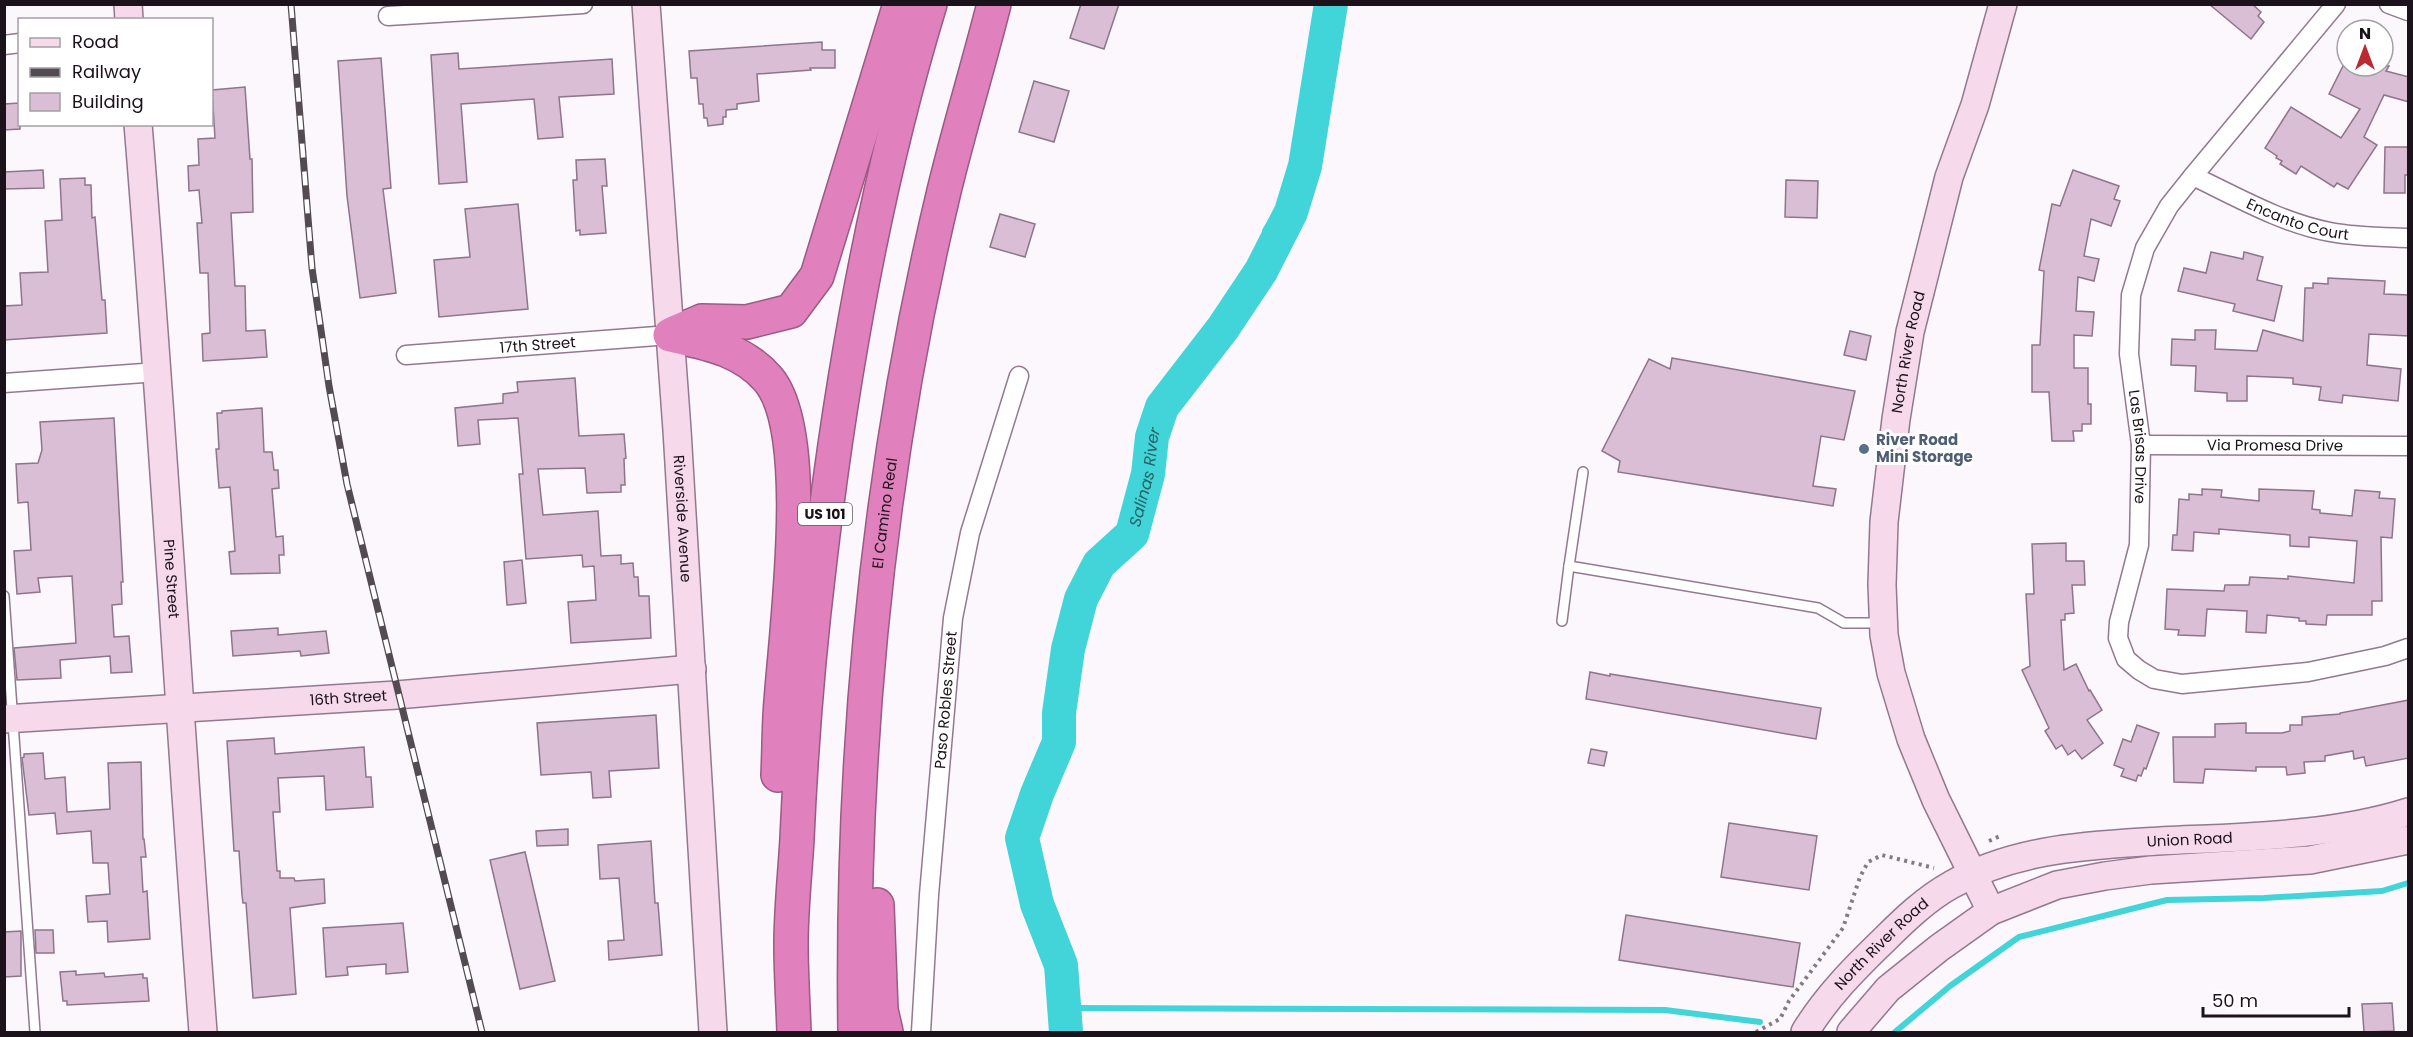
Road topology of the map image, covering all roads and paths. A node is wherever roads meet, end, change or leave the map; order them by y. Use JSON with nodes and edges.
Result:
{"nodes":[{"id":1,"x":583,"y":4,"type":"edge"},
{"id":2,"x":646,"y":4,"type":"edge"},
{"id":3,"x":900,"y":4,"type":"edge"},
{"id":4,"x":930,"y":4,"type":"edge"},
{"id":5,"x":994,"y":4,"type":"edge"},
{"id":6,"x":2003,"y":4,"type":"edge"},
{"id":7,"x":2336,"y":4,"type":"edge"},
{"id":8,"x":2390,"y":4,"type":"edge"},
{"id":9,"x":475,"y":8,"type":"edge"},
{"id":10,"x":2409,"y":11,"type":"edge"},
{"id":11,"x":388,"y":16,"type":"dead end"},
{"id":12,"x":138,"y":126,"type":"edge"},
{"id":13,"x":2193,"y":176,"type":"junction"},
{"id":14,"x":2409,"y":238,"type":"edge"},
{"id":15,"x":670,"y":335,"type":"junction"},
{"id":16,"x":406,"y":355,"type":"dead end"},
{"id":17,"x":158,"y":372,"type":"junction"},
{"id":18,"x":1019,"y":376,"type":"dead end"},
{"id":19,"x":4,"y":382,"type":"edge"},
{"id":20,"x":2141,"y":445,"type":"junction"},
{"id":21,"x":2409,"y":446,"type":"edge"},
{"id":22,"x":1583,"y":472,"type":"dead end"},
{"id":23,"x":1569,"y":566,"type":"junction"},
{"id":24,"x":4,"y":596,"type":"edge"},
{"id":25,"x":1562,"y":621,"type":"dead end"},
{"id":26,"x":1883,"y":623,"type":"junction"},
{"id":27,"x":2409,"y":648,"type":"edge"},
{"id":28,"x":692,"y":669,"type":"junction"},
{"id":29,"x":867,"y":679,"type":"junction"},
{"id":30,"x":178,"y":708,"type":"junction"},
{"id":31,"x":8,"y":719,"type":"edge"},
{"id":32,"x":2409,"y":812,"type":"edge"},
{"id":33,"x":2409,"y":840,"type":"edge"},
{"id":34,"x":1973,"y":874,"type":"junction"},
{"id":35,"x":1991,"y":911,"type":"junction"},
{"id":36,"x":791,"y":943,"type":"junction"},
{"id":37,"x":35,"y":1032,"type":"edge"},
{"id":38,"x":203,"y":1032,"type":"edge"},
{"id":39,"x":713,"y":1032,"type":"edge"},
{"id":40,"x":794,"y":1032,"type":"edge"},
{"id":41,"x":855,"y":1032,"type":"edge"},
{"id":42,"x":886,"y":1032,"type":"edge"},
{"id":43,"x":921,"y":1032,"type":"edge"},
{"id":44,"x":1756,"y":1032,"type":"edge"},
{"id":45,"x":1805,"y":1032,"type":"edge"},
{"id":46,"x":1851,"y":1032,"type":"edge"}],
"edges":[{"from":1,"to":9,"type":"street"},
{"from":2,"to":15,"type":"main road","name":"Riverside Avenue"},
{"from":3,"to":15,"type":"highway"},
{"from":4,"to":36,"type":"highway","number":"US 101"},
{"from":5,"to":29,"type":"highway","name":"El Camino Real"},
{"from":6,"to":26,"type":"main road","name":"North River Road"},
{"from":7,"to":13,"type":"street","name":"Las Brisas Drive"},
{"from":8,"to":10,"type":"street"},
{"from":9,"to":11,"type":"street"},
{"from":12,"to":17,"type":"main road","name":"Pine Street"},
{"from":13,"to":14,"type":"street","name":"Encanto Court"},
{"from":13,"to":20,"type":"street","name":"Las Brisas Drive"},
{"from":15,"to":16,"type":"street","name":"17th Street"},
{"from":15,"to":28,"type":"main road","name":"Riverside Avenue"},
{"from":15,"to":36,"type":"highway"},
{"from":17,"to":19,"type":"street"},
{"from":17,"to":30,"type":"main road","name":"Pine Street"},
{"from":18,"to":43,"type":"street","name":"Paso Robles Street"},
{"from":20,"to":21,"type":"street","name":"Via Promesa Drive"},
{"from":20,"to":27,"type":"street","name":"Las Brisas Drive"},
{"from":22,"to":23,"type":"lane"},
{"from":23,"to":25,"type":"lane"},
{"from":23,"to":26,"type":"lane"},
{"from":24,"to":31,"type":"lane"},
{"from":26,"to":34,"type":"main road","name":"North River Road"},
{"from":28,"to":30,"type":"main road","name":"16th Street"},
{"from":28,"to":39,"type":"main road","name":"Riverside Avenue"},
{"from":29,"to":41,"type":"highway","name":"El Camino Real"},
{"from":29,"to":42,"type":"highway"},
{"from":30,"to":31,"type":"main road","name":"16th Street"},
{"from":30,"to":38,"type":"main road","name":"Pine Street"},
{"from":31,"to":37,"type":"lane"},
{"from":32,"to":34,"type":"main road","name":"Union Road"},
{"from":33,"to":35,"type":"main road","name":"Union Road"},
{"from":34,"to":35,"type":"main road","name":"North River Road"},
{"from":34,"to":44,"type":"path"},
{"from":34,"to":45,"type":"main road","name":"North River Road"},
{"from":35,"to":46,"type":"main road"},
{"from":36,"to":40,"type":"highway","number":"US 101"}]}
